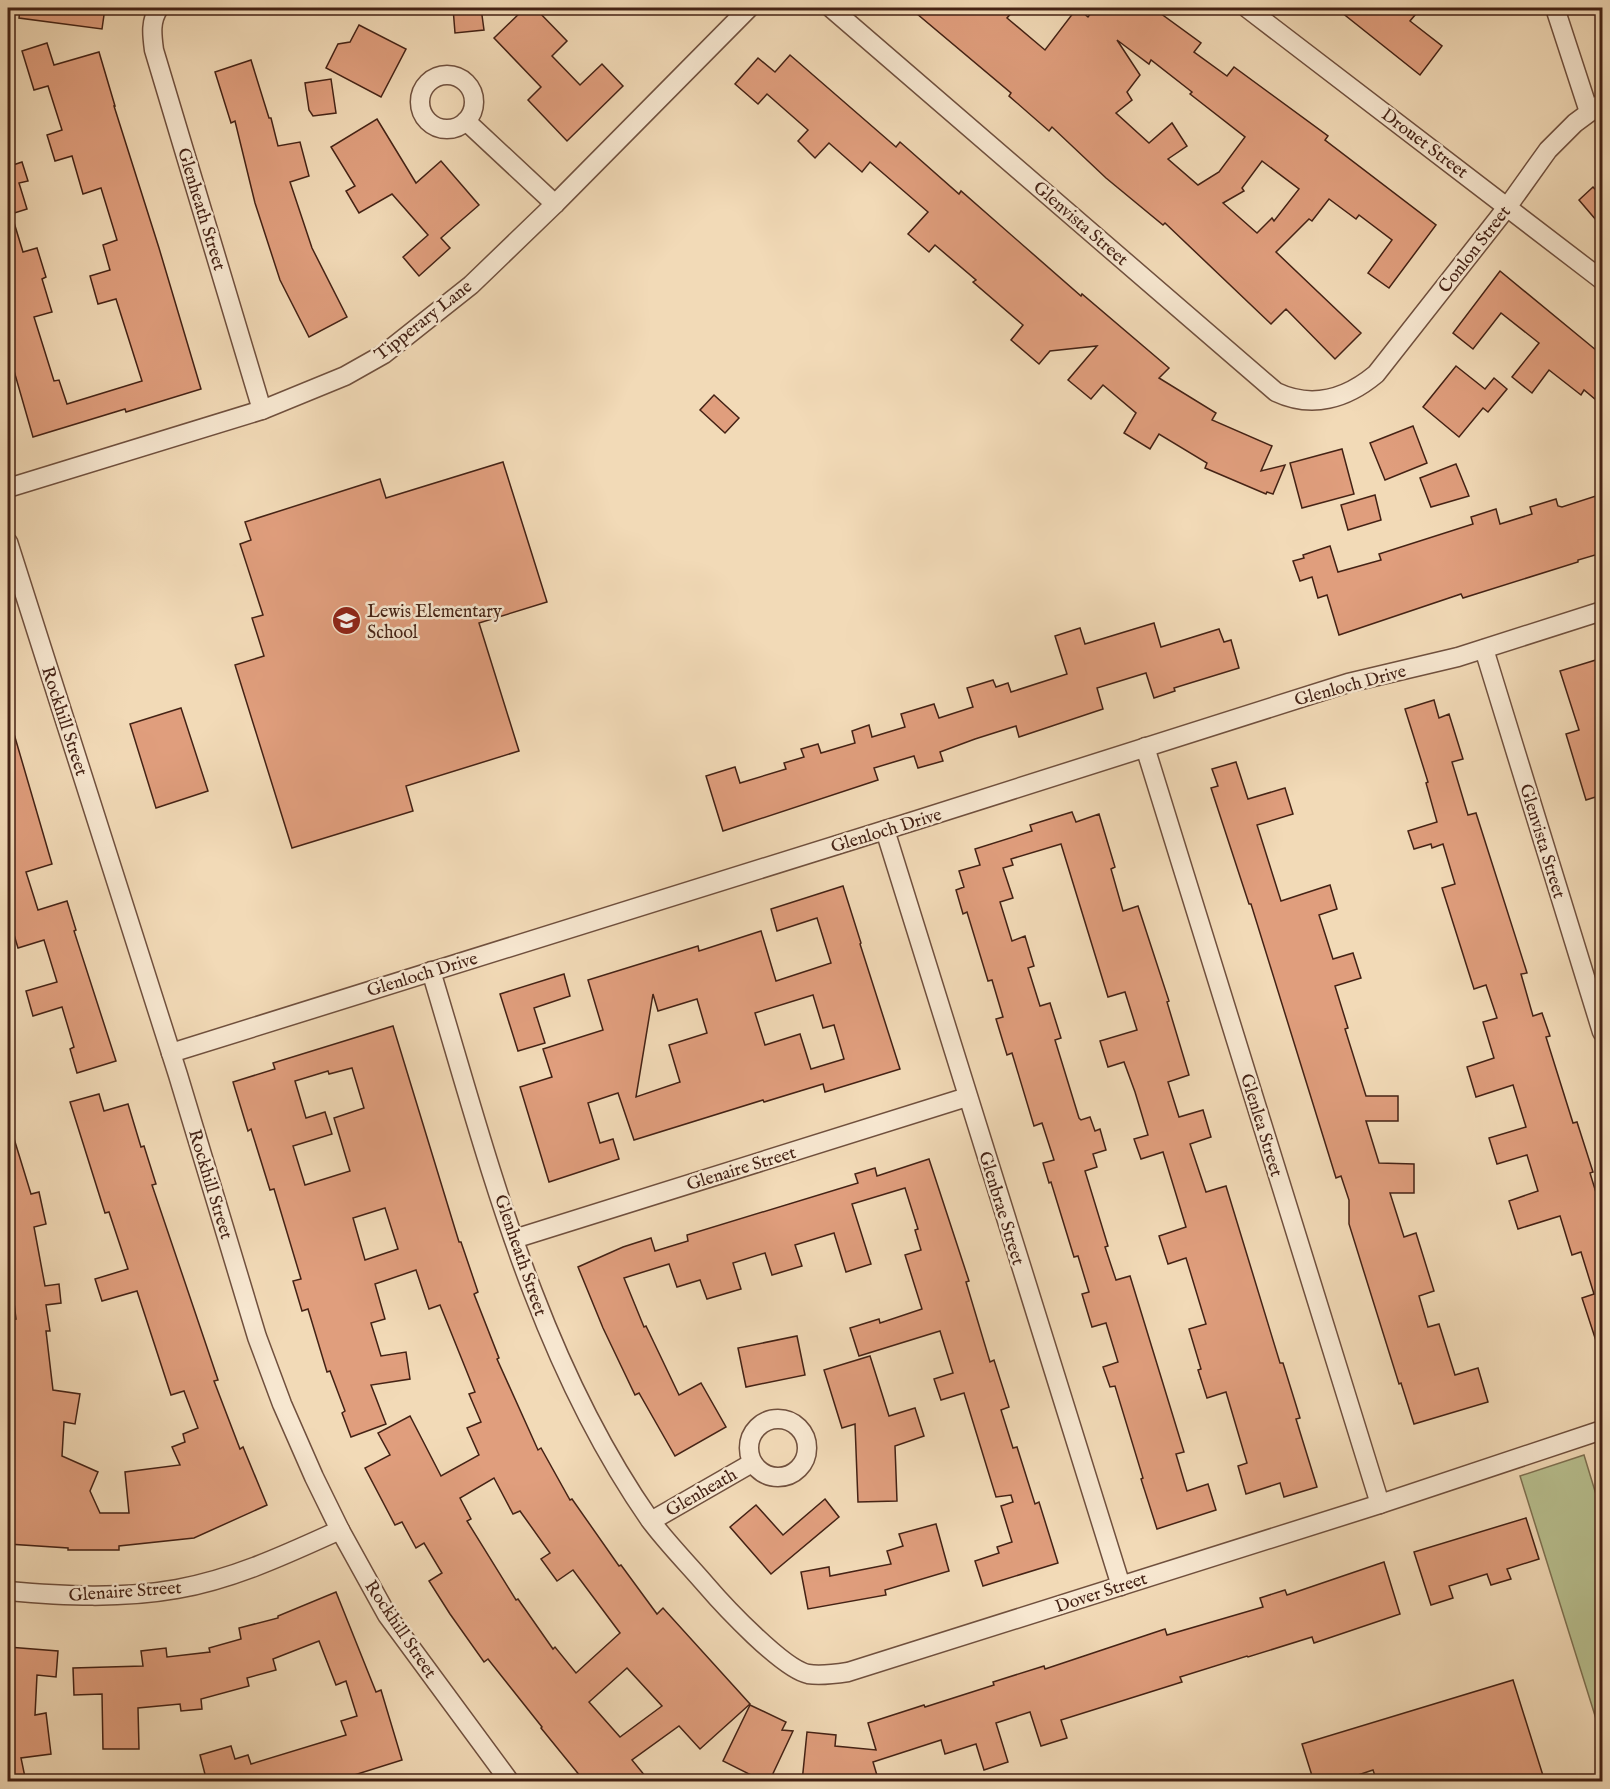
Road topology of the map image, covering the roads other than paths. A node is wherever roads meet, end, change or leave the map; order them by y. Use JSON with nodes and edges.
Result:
{"nodes":[{"id":1,"x":159,"y":8,"type":"edge"},
{"id":2,"x":749,"y":8,"type":"edge"},
{"id":3,"x":831,"y":8,"type":"edge"},
{"id":4,"x":1247,"y":8,"type":"edge"},
{"id":5,"x":1555,"y":8,"type":"edge"},
{"id":6,"x":1596,"y":107,"type":"edge"},
{"id":7,"x":466,"y":121,"type":"dead end"},
{"id":8,"x":555,"y":204,"type":"junction"},
{"id":9,"x":1508,"y":206,"type":"junction"},
{"id":10,"x":1602,"y":280,"type":"edge"},
{"id":11,"x":1346,"y":395,"type":"joint"},
{"id":12,"x":262,"y":410,"type":"junction"},
{"id":13,"x":8,"y":488,"type":"edge"},
{"id":14,"x":8,"y":542,"type":"edge"},
{"id":15,"x":1602,"y":611,"type":"edge"},
{"id":16,"x":1484,"y":649,"type":"junction"},
{"id":17,"x":1145,"y":747,"type":"junction"},
{"id":18,"x":885,"y":830,"type":"junction"},
{"id":19,"x":431,"y":971,"type":"junction"},
{"id":20,"x":1602,"y":1032,"type":"edge"},
{"id":21,"x":171,"y":1053,"type":"junction"},
{"id":22,"x":967,"y":1097,"type":"junction"},
{"id":23,"x":514,"y":1239,"type":"junction"},
{"id":24,"x":1602,"y":1431,"type":"edge"},
{"id":25,"x":752,"y":1463,"type":"dead end"},
{"id":26,"x":1380,"y":1504,"type":"junction"},
{"id":27,"x":651,"y":1521,"type":"junction"},
{"id":28,"x":340,"y":1530,"type":"junction"},
{"id":29,"x":1121,"y":1586,"type":"junction"},
{"id":30,"x":8,"y":1591,"type":"edge"},
{"id":31,"x":505,"y":1781,"type":"edge"}],
"edges":[{"from":1,"to":12,"type":"street","name":"Glenheath Street"},
{"from":2,"to":8,"type":"street","name":"Tipperary Lane"},
{"from":3,"to":11,"type":"street","name":"Glenvista Street"},
{"from":4,"to":9,"type":"street","name":"Drouet Street"},
{"from":5,"to":6,"type":"street"},
{"from":6,"to":9,"type":"street","name":"Conlon Street"},
{"from":7,"to":8,"type":"street"},
{"from":8,"to":12,"type":"street","name":"Tipperary Lane"},
{"from":9,"to":10,"type":"street","name":"Drouet Street"},
{"from":9,"to":11,"type":"street","name":"Conlon Street"},
{"from":12,"to":13,"type":"street","name":"Tipperary Lane"},
{"from":14,"to":21,"type":"street","name":"Rockhill Street"},
{"from":15,"to":16,"type":"street","name":"Glenloch Drive"},
{"from":16,"to":17,"type":"street","name":"Glenloch Drive"},
{"from":16,"to":20,"type":"street","name":"Glenvista Street"},
{"from":17,"to":18,"type":"street","name":"Glenloch Drive"},
{"from":17,"to":26,"type":"street","name":"Glenlea Street"},
{"from":18,"to":19,"type":"street","name":"Glenloch Drive"},
{"from":18,"to":22,"type":"street","name":"Glenbrae Street"},
{"from":19,"to":21,"type":"street","name":"Glenloch Drive"},
{"from":19,"to":23,"type":"street","name":"Glenheath Street"},
{"from":21,"to":28,"type":"street","name":"Rockhill Street"},
{"from":22,"to":23,"type":"street","name":"Glenaire Street"},
{"from":22,"to":29,"type":"street","name":"Glenbrae Street"},
{"from":23,"to":27,"type":"street","name":"Glenheath Street"},
{"from":24,"to":26,"type":"street","name":"Dover Street"},
{"from":25,"to":27,"type":"street","name":"Glenheath"},
{"from":26,"to":29,"type":"street","name":"Dover Street"},
{"from":27,"to":29,"type":"street","name":"Dover Street"},
{"from":28,"to":30,"type":"street","name":"Glenaire Street"},
{"from":28,"to":31,"type":"street","name":"Rockhill Street"}]}
